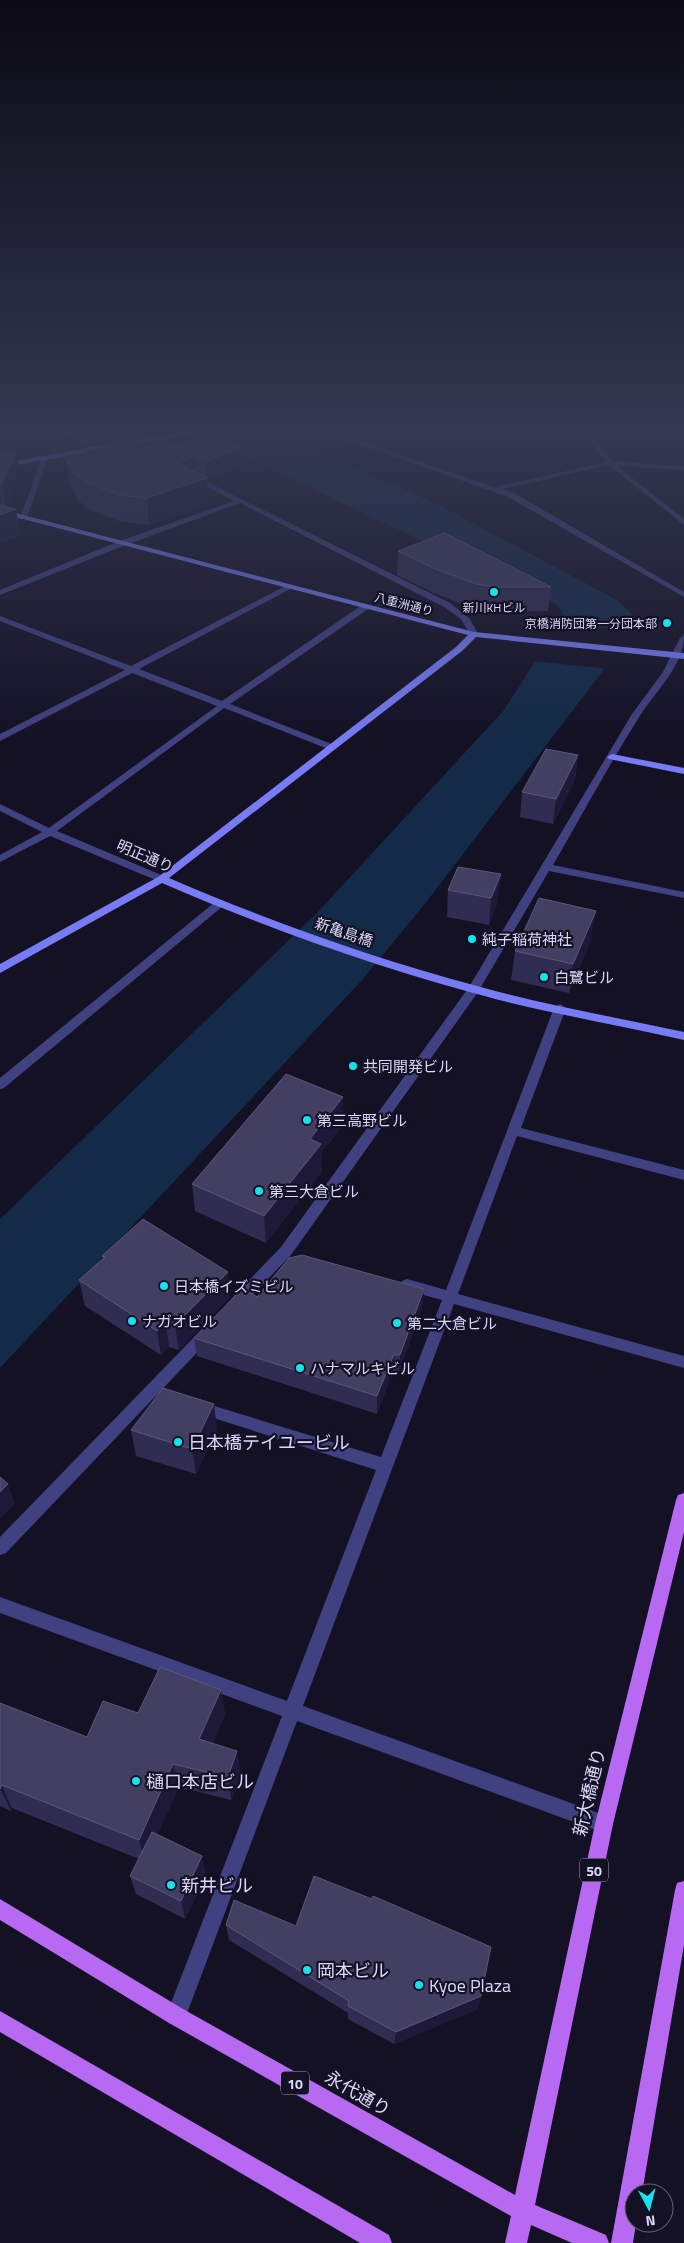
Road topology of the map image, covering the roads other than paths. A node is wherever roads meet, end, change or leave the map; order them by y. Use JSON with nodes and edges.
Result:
{"nodes":[{"id":1,"x":79,"y":533,"type":"edge"},
{"id":2,"x":152,"y":533,"type":"edge"},
{"id":3,"x":303,"y":533,"type":"edge"},
{"id":4,"x":576,"y":533,"type":"edge"},
{"id":5,"x":120,"y":544,"type":"junction"},
{"id":6,"x":290,"y":587,"type":"junction"},
{"id":7,"x":0,"y":593,"type":"edge"},
{"id":8,"x":684,"y":595,"type":"edge"},
{"id":9,"x":365,"y":607,"type":"junction"},
{"id":10,"x":0,"y":618,"type":"edge"},
{"id":11,"x":474,"y":634,"type":"junction"},
{"id":12,"x":684,"y":638,"type":"edge"},
{"id":13,"x":680,"y":655,"type":"edge"},
{"id":14,"x":131,"y":669,"type":"junction"},
{"id":15,"x":223,"y":705,"type":"junction"},
{"id":16,"x":0,"y":738,"type":"edge"},
{"id":17,"x":331,"y":747,"type":"junction"},
{"id":18,"x":612,"y":757,"type":"junction"},
{"id":19,"x":684,"y":771,"type":"edge"},
{"id":20,"x":0,"y":807,"type":"edge"},
{"id":21,"x":50,"y":832,"type":"junction"},
{"id":22,"x":0,"y":859,"type":"edge"},
{"id":23,"x":546,"y":867,"type":"junction"},
{"id":24,"x":162,"y":879,"type":"junction"},
{"id":25,"x":684,"y":896,"type":"edge"},
{"id":26,"x":219,"y":904,"type":"junction"},
{"id":27,"x":280,"y":926,"type":"joint"},
{"id":28,"x":0,"y":969,"type":"edge"},
{"id":29,"x":474,"y":989,"type":"junction"},
{"id":30,"x":560,"y":1008,"type":"junction"},
{"id":31,"x":684,"y":1036,"type":"edge"},
{"id":32,"x":0,"y":1085,"type":"edge"},
{"id":33,"x":514,"y":1131,"type":"junction"},
{"id":34,"x":684,"y":1175,"type":"edge"},
{"id":35,"x":286,"y":1251,"type":"junction"},
{"id":36,"x":304,"y":1256,"type":"edge"},
{"id":37,"x":396,"y":1282,"type":"edge"},
{"id":38,"x":452,"y":1297,"type":"junction"},
{"id":39,"x":684,"y":1362,"type":"edge"},
{"id":40,"x":150,"y":1392,"type":"junction"},
{"id":41,"x":169,"y":1398,"type":"edge"},
{"id":42,"x":188,"y":1404,"type":"edge"},
{"id":43,"x":386,"y":1466,"type":"junction"},
{"id":44,"x":684,"y":1500,"type":"edge"},
{"id":45,"x":0,"y":1548,"type":"edge"},
{"id":46,"x":0,"y":1605,"type":"edge"},
{"id":47,"x":293,"y":1710,"type":"junction"},
{"id":48,"x":604,"y":1824,"type":"junction"},
{"id":49,"x":684,"y":1890,"type":"edge"},
{"id":50,"x":0,"y":1909,"type":"edge"},
{"id":51,"x":176,"y":2016,"type":"junction"},
{"id":52,"x":0,"y":2021,"type":"edge"},
{"id":53,"x":523,"y":2211,"type":"junction"},
{"id":54,"x":381,"y":2243,"type":"edge"},
{"id":55,"x":516,"y":2243,"type":"edge"},
{"id":56,"x":598,"y":2243,"type":"edge"},
{"id":57,"x":622,"y":2243,"type":"edge"}],
"edges":[{"from":1,"to":5,"type":"street","name":"八重洲通り"},
{"from":2,"to":5,"type":"street"},
{"from":3,"to":11,"type":"street"},
{"from":4,"to":8,"type":"street"},
{"from":5,"to":6,"type":"street","name":"八重洲通り"},
{"from":5,"to":7,"type":"street"},
{"from":6,"to":9,"type":"street","name":"八重洲通り"},
{"from":6,"to":14,"type":"street"},
{"from":9,"to":11,"type":"street","name":"八重洲通り"},
{"from":9,"to":15,"type":"street"},
{"from":10,"to":14,"type":"street"},
{"from":11,"to":13,"type":"street","name":"八重洲通り"},
{"from":11,"to":17,"type":"street"},
{"from":12,"to":13,"type":"street"},
{"from":13,"to":18,"type":"street"},
{"from":14,"to":15,"type":"street"},
{"from":14,"to":16,"type":"street"},
{"from":15,"to":17,"type":"street"},
{"from":15,"to":21,"type":"street"},
{"from":17,"to":24,"type":"street"},
{"from":18,"to":19,"type":"street"},
{"from":18,"to":23,"type":"street"},
{"from":20,"to":21,"type":"street","name":"明正通り"},
{"from":21,"to":22,"type":"street"},
{"from":21,"to":24,"type":"street","name":"明正通り"},
{"from":23,"to":25,"type":"street"},
{"from":23,"to":29,"type":"street"},
{"from":24,"to":26,"type":"street","name":"明正通り"},
{"from":24,"to":28,"type":"street"},
{"from":26,"to":27,"type":"street","name":"明正通り"},
{"from":26,"to":32,"type":"street"},
{"from":27,"to":29,"type":"street","name":"新亀島橋"},
{"from":29,"to":30,"type":"street","name":"新亀島橋"},
{"from":29,"to":35,"type":"street"},
{"from":30,"to":31,"type":"street","name":"新亀島橋"},
{"from":30,"to":33,"type":"street"},
{"from":33,"to":34,"type":"street"},
{"from":33,"to":38,"type":"street"},
{"from":35,"to":36,"type":"street"},
{"from":35,"to":40,"type":"street"},
{"from":37,"to":38,"type":"street"},
{"from":38,"to":39,"type":"street"},
{"from":38,"to":43,"type":"street"},
{"from":40,"to":41,"type":"street"},
{"from":40,"to":45,"type":"street"},
{"from":42,"to":43,"type":"street"},
{"from":43,"to":47,"type":"street"},
{"from":44,"to":48,"type":"main road","name":"新大橋通り","number":"50"},
{"from":46,"to":47,"type":"street"},
{"from":47,"to":48,"type":"street"},
{"from":47,"to":51,"type":"street"},
{"from":48,"to":53,"type":"main road","name":"新大橋通り","number":"50"},
{"from":49,"to":57,"type":"main road"},
{"from":50,"to":51,"type":"main road","name":"永代通り","number":"10"},
{"from":51,"to":53,"type":"main road","name":"永代通り","number":"10"},
{"from":52,"to":54,"type":"main road"},
{"from":53,"to":55,"type":"main road","name":"新大橋通り","number":"50"},
{"from":53,"to":56,"type":"main road","name":"永代通り","number":"10"}]}
